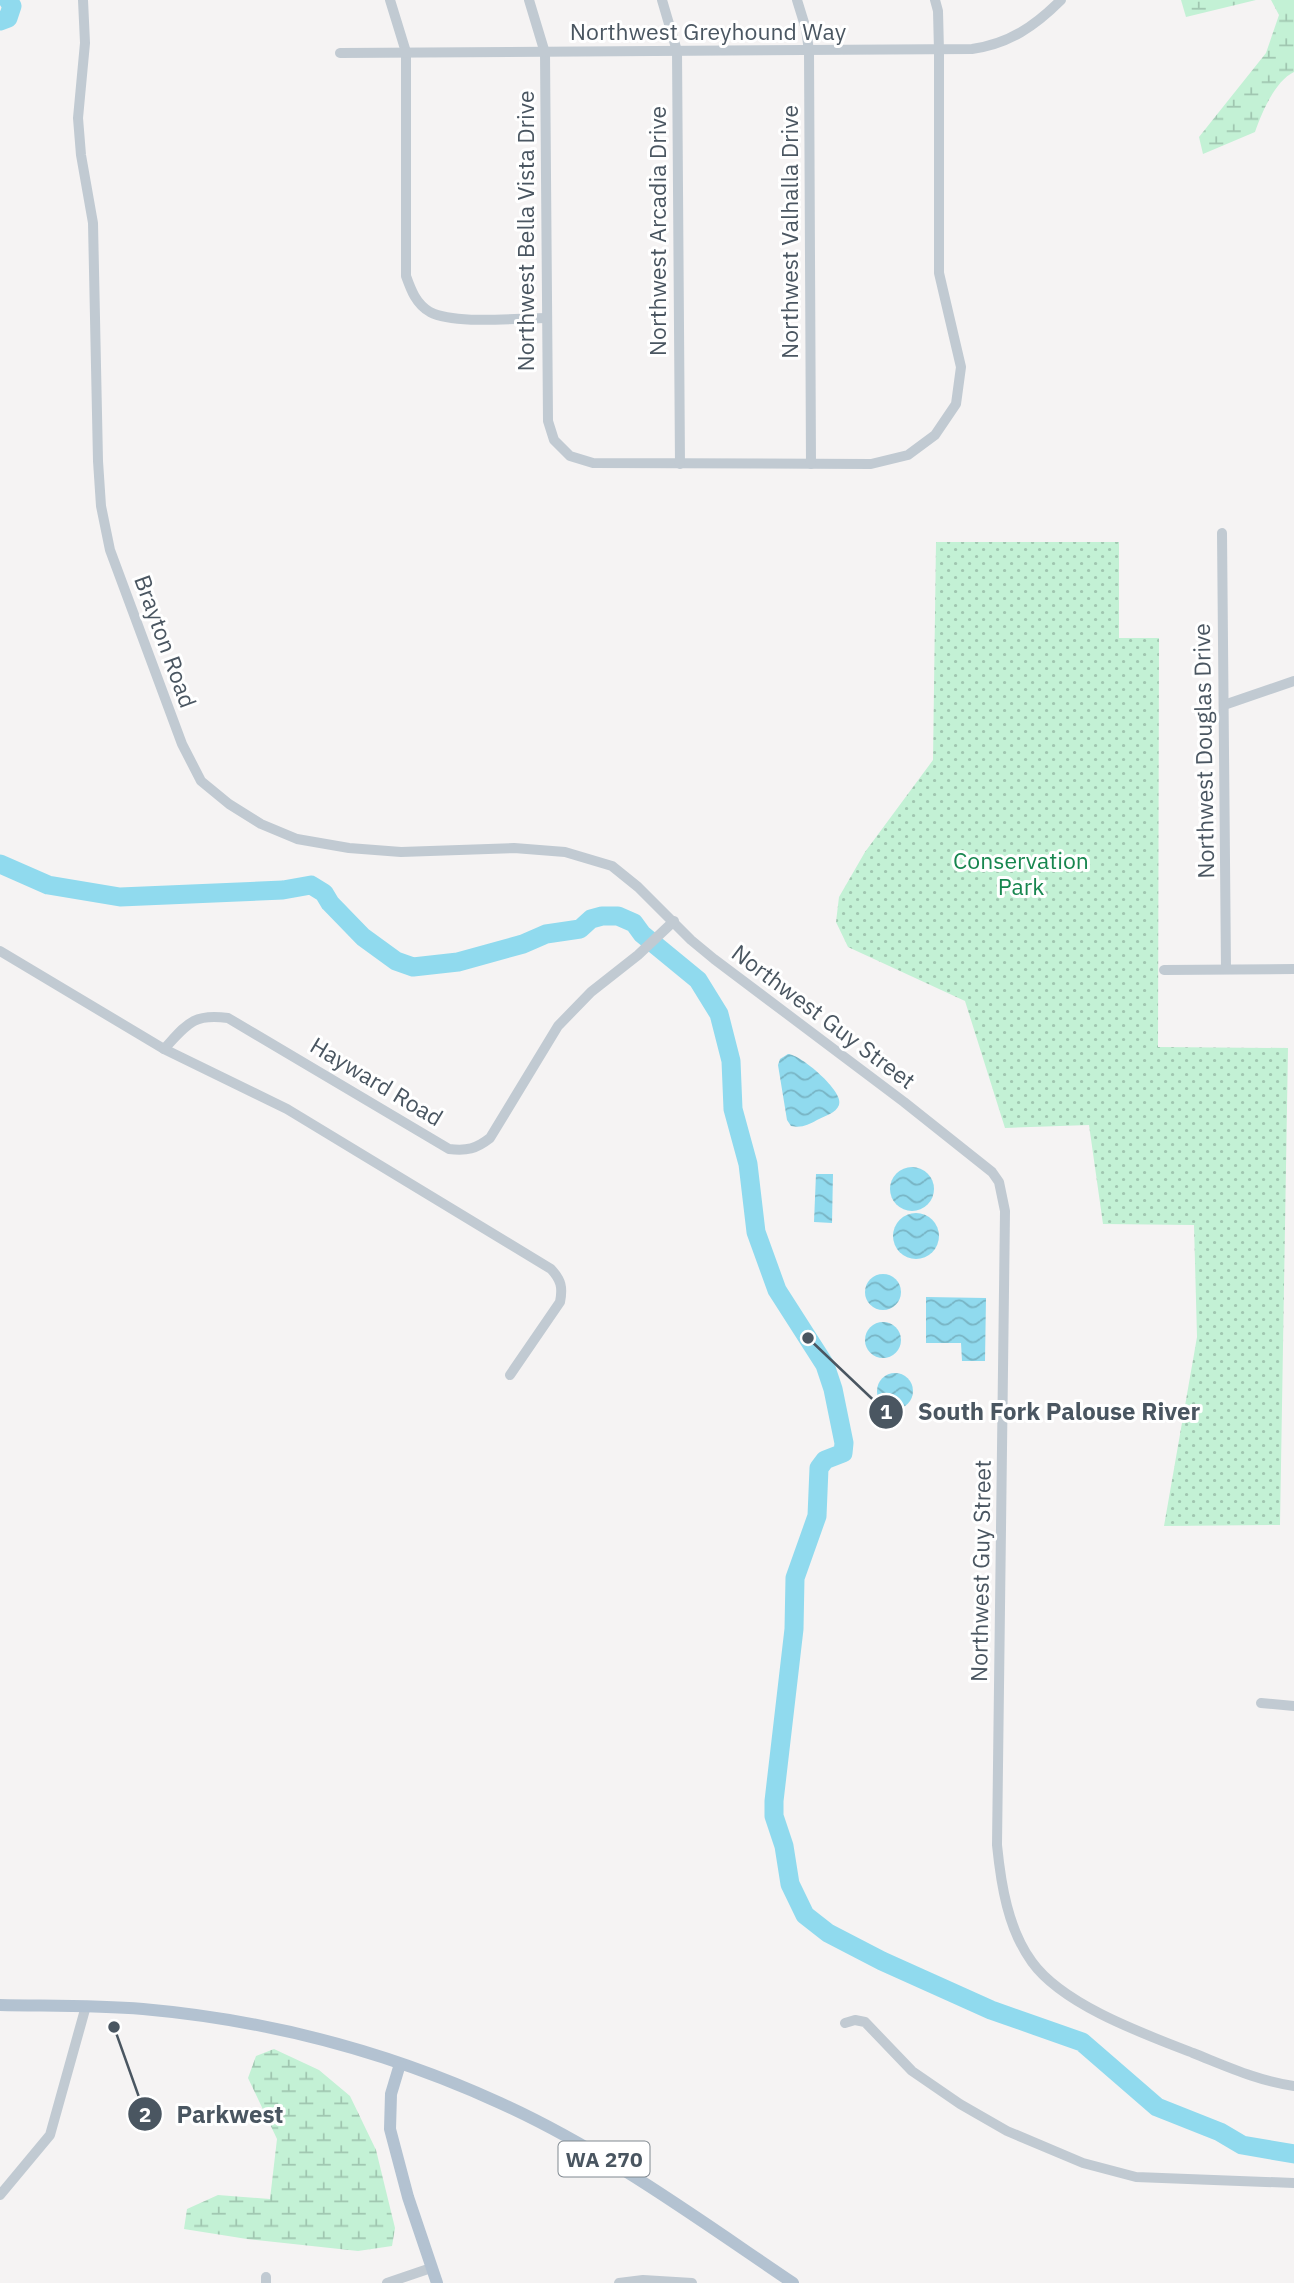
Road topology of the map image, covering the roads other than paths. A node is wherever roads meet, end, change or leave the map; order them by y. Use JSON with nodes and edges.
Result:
{"nodes":[{"id":1,"x":83,"y":0,"type":"edge"},
{"id":2,"x":390,"y":0,"type":"edge"},
{"id":3,"x":529,"y":0,"type":"edge"},
{"id":4,"x":662,"y":0,"type":"edge"},
{"id":5,"x":797,"y":0,"type":"edge"},
{"id":6,"x":935,"y":0,"type":"edge"},
{"id":7,"x":1061,"y":0,"type":"edge"},
{"id":8,"x":677,"y":51,"type":"junction"},
{"id":9,"x":809,"y":51,"type":"junction"},
{"id":10,"x":939,"y":51,"type":"junction"},
{"id":11,"x":406,"y":52,"type":"junction"},
{"id":12,"x":545,"y":52,"type":"junction"},
{"id":13,"x":340,"y":53,"type":"dead end"},
{"id":14,"x":547,"y":318,"type":"junction"},
{"id":15,"x":680,"y":464,"type":"junction"},
{"id":16,"x":811,"y":464,"type":"junction"},
{"id":17,"x":1222,"y":533,"type":"dead end"},
{"id":18,"x":1294,"y":681,"type":"edge"},
{"id":19,"x":1224,"y":705,"type":"junction"},
{"id":20,"x":674,"y":921,"type":"junction"},
{"id":21,"x":0,"y":951,"type":"edge"},
{"id":22,"x":1226,"y":969,"type":"junction"},
{"id":23,"x":1294,"y":969,"type":"edge"},
{"id":24,"x":1164,"y":970,"type":"dead end"},
{"id":25,"x":164,"y":1049,"type":"junction"},
{"id":26,"x":510,"y":1375,"type":"dead end"},
{"id":27,"x":1261,"y":1703,"type":"dead end"},
{"id":28,"x":1294,"y":1706,"type":"edge"},
{"id":29,"x":0,"y":2005,"type":"edge"},
{"id":30,"x":86,"y":2006,"type":"junction"},
{"id":31,"x":845,"y":2023,"type":"dead end"},
{"id":32,"x":400,"y":2064,"type":"junction"},
{"id":33,"x":1294,"y":2086,"type":"edge"},
{"id":34,"x":1294,"y":2183,"type":"edge"},
{"id":35,"x":0,"y":2195,"type":"edge"},
{"id":36,"x":432,"y":2268,"type":"junction"},
{"id":37,"x":387,"y":2283,"type":"edge"},
{"id":38,"x":437,"y":2283,"type":"edge"},
{"id":39,"x":619,"y":2283,"type":"edge"},
{"id":40,"x":692,"y":2283,"type":"edge"},
{"id":41,"x":793,"y":2283,"type":"edge"}],
"edges":[{"from":1,"to":20,"type":"street","name":"Brayton Road"},
{"from":2,"to":11,"type":"street"},
{"from":3,"to":12,"type":"street","name":"Northwest Bella Vista Drive"},
{"from":4,"to":8,"type":"street","name":"Northwest Arcadia Drive"},
{"from":5,"to":9,"type":"street","name":"Northwest Valhalla Drive"},
{"from":6,"to":10,"type":"street"},
{"from":7,"to":10,"type":"street","name":"Northwest Greyhound Way"},
{"from":8,"to":9,"type":"street","name":"Northwest Greyhound Way"},
{"from":8,"to":12,"type":"street","name":"Northwest Greyhound Way"},
{"from":8,"to":15,"type":"street","name":"Northwest Arcadia Drive"},
{"from":9,"to":10,"type":"street","name":"Northwest Greyhound Way"},
{"from":9,"to":16,"type":"street","name":"Northwest Valhalla Drive"},
{"from":10,"to":16,"type":"street"},
{"from":11,"to":12,"type":"street","name":"Northwest Greyhound Way"},
{"from":11,"to":13,"type":"street","name":"Northwest Greyhound Way"},
{"from":11,"to":14,"type":"street"},
{"from":12,"to":14,"type":"street","name":"Northwest Bella Vista Drive"},
{"from":14,"to":15,"type":"street","name":"Northwest Bella Vista Drive"},
{"from":15,"to":16,"type":"street"},
{"from":17,"to":19,"type":"street","name":"Northwest Douglas Drive"},
{"from":18,"to":19,"type":"street"},
{"from":19,"to":22,"type":"street","name":"Northwest Douglas Drive"},
{"from":20,"to":25,"type":"street","name":"Hayward Road"},
{"from":20,"to":33,"type":"street","name":"Northwest Guy Street"},
{"from":21,"to":25,"type":"street"},
{"from":22,"to":23,"type":"street"},
{"from":22,"to":24,"type":"street"},
{"from":25,"to":26,"type":"street"},
{"from":27,"to":28,"type":"street"},
{"from":29,"to":30,"type":"main road","number":"WA 270"},
{"from":30,"to":32,"type":"main road","number":"WA 270"},
{"from":30,"to":35,"type":"street"},
{"from":31,"to":34,"type":"street"},
{"from":32,"to":36,"type":"main road"},
{"from":32,"to":41,"type":"main road","number":"WA 270"},
{"from":36,"to":37,"type":"street"},
{"from":36,"to":38,"type":"main road"},
{"from":39,"to":40,"type":"street"}]}
